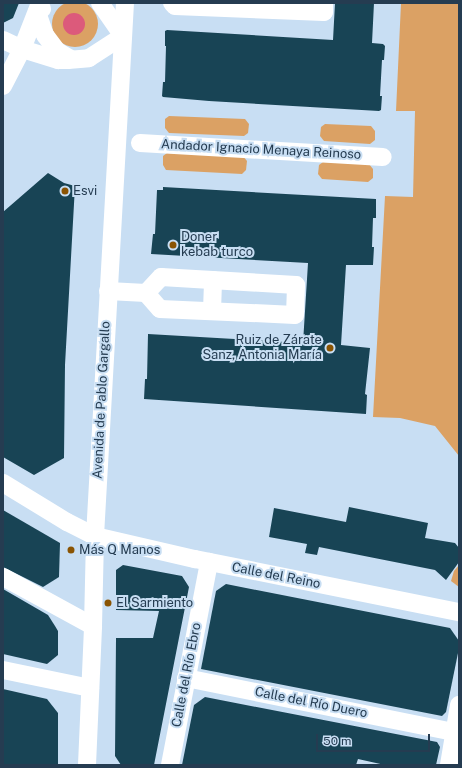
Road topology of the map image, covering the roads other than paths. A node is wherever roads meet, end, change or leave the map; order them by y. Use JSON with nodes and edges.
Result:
{"nodes":[{"id":1,"x":100,"y":3,"type":"edge"},
{"id":2,"x":125,"y":3,"type":"edge"},
{"id":3,"x":172,"y":3,"type":"edge"},
{"id":4,"x":324,"y":3,"type":"edge"},
{"id":5,"x":43,"y":6,"type":"edge"},
{"id":6,"x":240,"y":6,"type":"edge"},
{"id":7,"x":123,"y":36,"type":"junction"},
{"id":8,"x":3,"y":40,"type":"edge"},
{"id":9,"x":22,"y":49,"type":"junction"},
{"id":10,"x":74,"y":60,"type":"junction"},
{"id":11,"x":3,"y":86,"type":"edge"},
{"id":12,"x":140,"y":143,"type":"dead end"},
{"id":13,"x":383,"y":156,"type":"dead end"},
{"id":14,"x":213,"y":280,"type":"junction"},
{"id":15,"x":108,"y":291,"type":"junction"},
{"id":16,"x":146,"y":293,"type":"junction"},
{"id":17,"x":212,"y":312,"type":"junction"},
{"id":18,"x":3,"y":483,"type":"edge"},
{"id":19,"x":94,"y":536,"type":"junction"},
{"id":20,"x":209,"y":562,"type":"junction"},
{"id":21,"x":3,"y":577,"type":"edge"},
{"id":22,"x":459,"y":612,"type":"edge"},
{"id":23,"x":93,"y":626,"type":"junction"},
{"id":24,"x":3,"y":670,"type":"edge"},
{"id":25,"x":186,"y":678,"type":"junction"},
{"id":26,"x":90,"y":688,"type":"junction"},
{"id":27,"x":459,"y":705,"type":"edge"},
{"id":28,"x":457,"y":732,"type":"edge"},
{"id":29,"x":87,"y":765,"type":"edge"},
{"id":30,"x":170,"y":765,"type":"edge"},
{"id":31,"x":449,"y":765,"type":"edge"}],
"edges":[{"from":1,"to":7,"type":"street"},
{"from":2,"to":7,"type":"street","name":"Avenida de Pablo Gargallo"},
{"from":3,"to":6,"type":"street"},
{"from":4,"to":6,"type":"street"},
{"from":5,"to":9,"type":"street"},
{"from":5,"to":10,"type":"street"},
{"from":7,"to":10,"type":"street"},
{"from":7,"to":15,"type":"street","name":"Avenida de Pablo Gargallo"},
{"from":8,"to":9,"type":"street"},
{"from":9,"to":10,"type":"street"},
{"from":9,"to":11,"type":"street"},
{"from":12,"to":13,"type":"street","name":"Andador Ignacio Menaya Reinoso"},
{"from":14,"to":16,"type":"street"},
{"from":14,"to":17,"type":"street"},
{"from":14,"to":17,"type":"street"},
{"from":15,"to":16,"type":"street"},
{"from":15,"to":19,"type":"street","name":"Avenida de Pablo Gargallo"},
{"from":16,"to":17,"type":"street"},
{"from":18,"to":19,"type":"street","name":"Calle del Reino"},
{"from":19,"to":20,"type":"street","name":"Calle del Reino"},
{"from":19,"to":23,"type":"street","name":"Avenida de Pablo Gargallo"},
{"from":20,"to":22,"type":"street","name":"Calle del Reino"},
{"from":20,"to":25,"type":"street","name":"Calle del Río Ebro"},
{"from":21,"to":23,"type":"street"},
{"from":23,"to":26,"type":"street","name":"Avenida de Pablo Gargallo"},
{"from":24,"to":26,"type":"street"},
{"from":25,"to":28,"type":"street","name":"Calle del Río Duero"},
{"from":25,"to":30,"type":"street","name":"Calle del Río Ebro"},
{"from":26,"to":29,"type":"street","name":"Avenida de Pablo Gargallo"},
{"from":27,"to":28,"type":"street"},
{"from":28,"to":31,"type":"street"}]}
